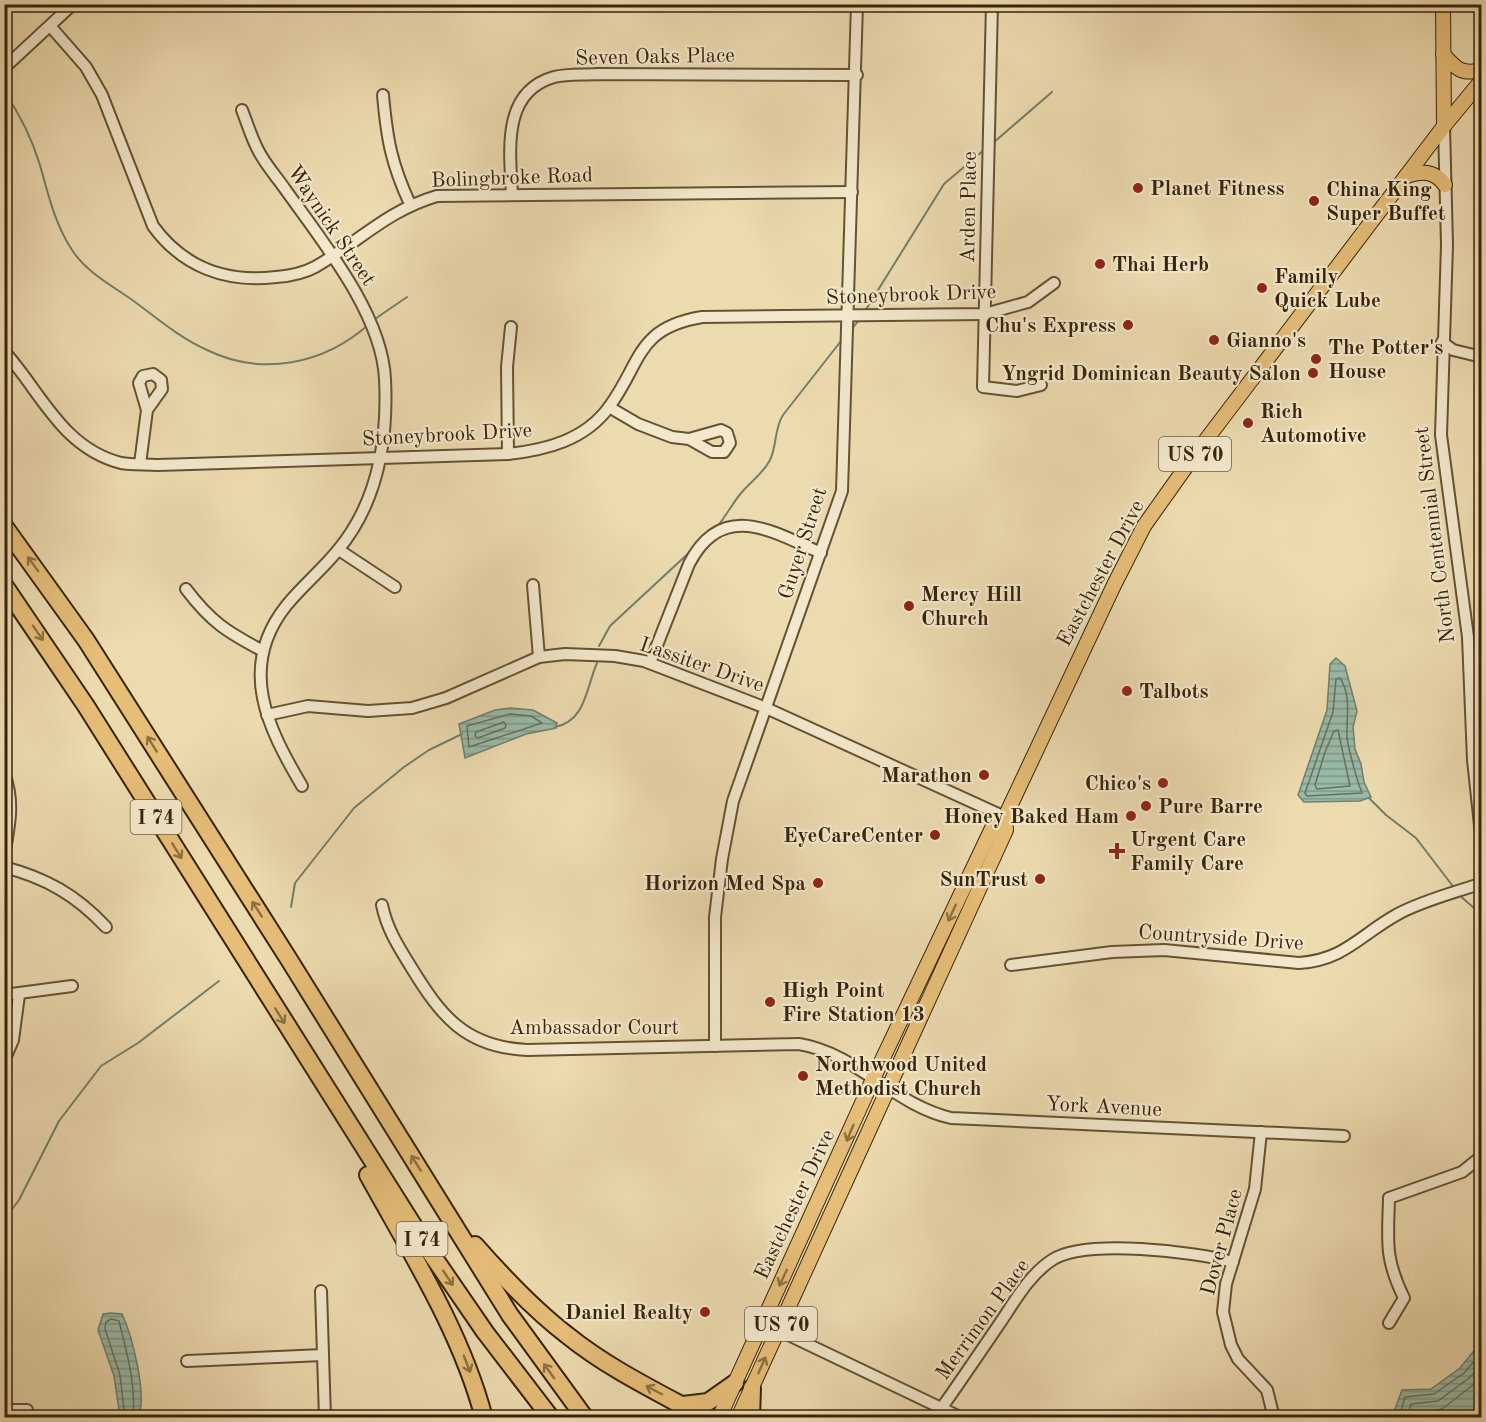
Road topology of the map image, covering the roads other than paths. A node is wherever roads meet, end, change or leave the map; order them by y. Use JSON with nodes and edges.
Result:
{"nodes":[{"id":1,"x":73,"y":4,"type":"edge"},
{"id":2,"x":857,"y":4,"type":"edge"},
{"id":3,"x":992,"y":4,"type":"edge"},
{"id":4,"x":1443,"y":4,"type":"edge"},
{"id":5,"x":51,"y":27,"type":"junction"},
{"id":6,"x":1443,"y":54,"type":"junction"},
{"id":7,"x":4,"y":68,"type":"edge"},
{"id":8,"x":1482,"y":69,"type":"edge"},
{"id":9,"x":857,"y":75,"type":"junction"},
{"id":10,"x":1482,"y":80,"type":"edge"},
{"id":11,"x":383,"y":95,"type":"dead end"},
{"id":12,"x":242,"y":110,"type":"dead end"},
{"id":13,"x":1444,"y":126,"type":"junction"},
{"id":14,"x":1406,"y":176,"type":"junction"},
{"id":15,"x":1445,"y":185,"type":"junction"},
{"id":16,"x":852,"y":192,"type":"junction"},
{"id":17,"x":512,"y":194,"type":"junction"},
{"id":18,"x":410,"y":204,"type":"junction"},
{"id":19,"x":332,"y":256,"type":"junction"},
{"id":20,"x":1053,"y":283,"type":"dead end"},
{"id":21,"x":985,"y":314,"type":"junction"},
{"id":22,"x":849,"y":316,"type":"junction"},
{"id":23,"x":511,"y":327,"type":"dead end"},
{"id":24,"x":1442,"y":342,"type":"junction"},
{"id":25,"x":4,"y":351,"type":"edge"},
{"id":26,"x":1482,"y":357,"type":"edge"},
{"id":27,"x":1041,"y":385,"type":"dead end"},
{"id":28,"x":609,"y":407,"type":"junction"},
{"id":29,"x":147,"y":410,"type":"dead end"},
{"id":30,"x":689,"y":439,"type":"dead end"},
{"id":31,"x":508,"y":454,"type":"junction"},
{"id":32,"x":381,"y":457,"type":"junction"},
{"id":33,"x":140,"y":464,"type":"junction"},
{"id":34,"x":4,"y":526,"type":"edge"},
{"id":35,"x":339,"y":549,"type":"junction"},
{"id":36,"x":821,"y":553,"type":"junction"},
{"id":37,"x":4,"y":585,"type":"edge"},
{"id":38,"x":534,"y":585,"type":"dead end"},
{"id":39,"x":395,"y":587,"type":"dead end"},
{"id":40,"x":186,"y":589,"type":"dead end"},
{"id":41,"x":263,"y":651,"type":"junction"},
{"id":42,"x":539,"y":657,"type":"junction"},
{"id":43,"x":650,"y":663,"type":"junction"},
{"id":44,"x":766,"y":708,"type":"junction"},
{"id":45,"x":267,"y":715,"type":"junction"},
{"id":46,"x":1477,"y":726,"type":"edge"},
{"id":47,"x":4,"y":774,"type":"edge"},
{"id":48,"x":302,"y":786,"type":"dead end"},
{"id":49,"x":1005,"y":817,"type":"junction"},
{"id":50,"x":1482,"y":844,"type":"edge"},
{"id":51,"x":4,"y":855,"type":"edge"},
{"id":52,"x":4,"y":867,"type":"edge"},
{"id":53,"x":1482,"y":883,"type":"edge"},
{"id":54,"x":382,"y":905,"type":"dead end"},
{"id":55,"x":106,"y":927,"type":"dead end"},
{"id":56,"x":1011,"y":965,"type":"dead end"},
{"id":57,"x":72,"y":986,"type":"dead end"},
{"id":58,"x":4,"y":995,"type":"edge"},
{"id":59,"x":19,"y":995,"type":"junction"},
{"id":60,"x":715,"y":1046,"type":"junction"},
{"id":61,"x":303,"y":1052,"type":"junction"},
{"id":62,"x":4,"y":1061,"type":"edge"},
{"id":63,"x":873,"y":1079,"type":"junction"},
{"id":64,"x":886,"y":1088,"type":"junction"},
{"id":65,"x":1261,"y":1132,"type":"junction"},
{"id":66,"x":1344,"y":1136,"type":"dead end"},
{"id":67,"x":1482,"y":1156,"type":"edge"},
{"id":68,"x":447,"y":1212,"type":"junction"},
{"id":69,"x":1233,"y":1262,"type":"junction"},
{"id":70,"x":321,"y":1292,"type":"dead end"},
{"id":71,"x":1389,"y":1323,"type":"dead end"},
{"id":72,"x":778,"y":1330,"type":"junction"},
{"id":73,"x":323,"y":1355,"type":"junction"},
{"id":74,"x":187,"y":1361,"type":"dead end"},
{"id":75,"x":735,"y":1383,"type":"junction"},
{"id":76,"x":752,"y":1388,"type":"junction"},
{"id":77,"x":681,"y":1405,"type":"junction"},
{"id":78,"x":943,"y":1406,"type":"junction"},
{"id":79,"x":4,"y":1410,"type":"edge"},
{"id":80,"x":27,"y":1414,"type":"edge"},
{"id":81,"x":326,"y":1418,"type":"edge"},
{"id":82,"x":484,"y":1418,"type":"edge"},
{"id":83,"x":551,"y":1418,"type":"edge"},
{"id":84,"x":585,"y":1418,"type":"edge"},
{"id":85,"x":705,"y":1418,"type":"edge"},
{"id":86,"x":719,"y":1418,"type":"edge"},
{"id":87,"x":738,"y":1418,"type":"edge"},
{"id":88,"x":751,"y":1418,"type":"edge"},
{"id":89,"x":962,"y":1418,"type":"edge"},
{"id":90,"x":1274,"y":1418,"type":"edge"}],
"edges":[{"from":1,"to":5,"type":"street"},
{"from":2,"to":9,"type":"street","name":"Guyer Street"},
{"from":3,"to":21,"type":"street","name":"Arden Place"},
{"from":4,"to":6,"type":"main road","name":"North Centennial Street"},
{"from":5,"to":7,"type":"street"},
{"from":5,"to":19,"type":"street","name":"Bolingbroke Road"},
{"from":6,"to":8,"type":"main road"},
{"from":6,"to":13,"type":"main road","name":"North Centennial Street"},
{"from":9,"to":16,"type":"street","name":"Guyer Street"},
{"from":9,"to":17,"type":"street","name":"Seven Oaks Place"},
{"from":10,"to":13,"type":"main road","name":"Eastchester Drive","number":"US 70"},
{"from":11,"to":18,"type":"street"},
{"from":12,"to":19,"type":"street","name":"Waynick Street"},
{"from":13,"to":14,"type":"main road","name":"Eastchester Drive","number":"US 70"},
{"from":13,"to":15,"type":"street","name":"North Centennial Street"},
{"from":14,"to":15,"type":"main road"},
{"from":14,"to":49,"type":"main road","name":"Eastchester Drive","number":"US 70"},
{"from":15,"to":24,"type":"street","name":"North Centennial Street"},
{"from":16,"to":17,"type":"street","name":"Bolingbroke Road"},
{"from":16,"to":22,"type":"street","name":"Guyer Street"},
{"from":17,"to":18,"type":"street","name":"Bolingbroke Road"},
{"from":18,"to":19,"type":"street","name":"Bolingbroke Road"},
{"from":19,"to":32,"type":"street","name":"Waynick Street"},
{"from":20,"to":21,"type":"street","name":"Stoneybrook Drive"},
{"from":21,"to":22,"type":"street","name":"Stoneybrook Drive"},
{"from":21,"to":27,"type":"street","name":"Arden Place"},
{"from":22,"to":28,"type":"street","name":"Stoneybrook Drive"},
{"from":22,"to":36,"type":"street","name":"Guyer Street"},
{"from":23,"to":31,"type":"street"},
{"from":24,"to":26,"type":"street"},
{"from":24,"to":46,"type":"street","name":"North Centennial Street"},
{"from":25,"to":33,"type":"street","name":"Stoneybrook Drive"},
{"from":28,"to":30,"type":"street"},
{"from":28,"to":31,"type":"street","name":"Stoneybrook Drive"},
{"from":29,"to":33,"type":"street"},
{"from":31,"to":32,"type":"street","name":"Stoneybrook Drive"},
{"from":32,"to":33,"type":"street","name":"Stoneybrook Drive"},
{"from":32,"to":35,"type":"street","name":"Waynick Street"},
{"from":68,"to":34,"type":"highway","number":"I 74","one_way":true},
{"from":35,"to":39,"type":"street"},
{"from":35,"to":41,"type":"street","name":"Waynick Street"},
{"from":36,"to":43,"type":"street"},
{"from":36,"to":44,"type":"street","name":"Guyer Street"},
{"from":37,"to":61,"type":"highway","number":"I 74","one_way":true},
{"from":38,"to":42,"type":"street"},
{"from":40,"to":41,"type":"street"},
{"from":41,"to":45,"type":"street","name":"Waynick Street"},
{"from":42,"to":43,"type":"street","name":"Lassiter Drive"},
{"from":42,"to":45,"type":"street","name":"Lassiter Drive"},
{"from":43,"to":44,"type":"street","name":"Lassiter Drive"},
{"from":44,"to":49,"type":"street","name":"Lassiter Drive"},
{"from":44,"to":60,"type":"street","name":"Guyer Street"},
{"from":45,"to":48,"type":"street","name":"Waynick Street"},
{"from":46,"to":50,"type":"street","name":"North Centennial Street"},
{"from":47,"to":51,"type":"street"},
{"from":49,"to":63,"type":"main road","name":"Eastchester Drive","number":"US 70","one_way":true},
{"from":49,"to":64,"type":"main road","name":"Eastchester Drive","number":"US 70"},
{"from":52,"to":55,"type":"street"},
{"from":53,"to":56,"type":"street","name":"Countryside Drive"},
{"from":54,"to":60,"type":"street","name":"Ambassador Court"},
{"from":57,"to":59,"type":"street"},
{"from":58,"to":59,"type":"street"},
{"from":59,"to":62,"type":"street"},
{"from":60,"to":63,"type":"street","name":"Ambassador Court"},
{"from":61,"to":82,"type":"highway","one_way":true},
{"from":61,"to":83,"type":"highway","number":"I 74","one_way":true},
{"from":63,"to":64,"type":"street","name":"York Avenue"},
{"from":63,"to":75,"type":"main road","name":"Eastchester Drive","number":"US 70","one_way":true},
{"from":64,"to":65,"type":"street","name":"York Avenue"},
{"from":64,"to":72,"type":"main road","name":"Eastchester Drive","number":"US 70"},
{"from":65,"to":66,"type":"street","name":"York Avenue"},
{"from":65,"to":69,"type":"street","name":"Dover Place"},
{"from":67,"to":71,"type":"street"},
{"from":77,"to":68,"type":"highway","one_way":true},
{"from":84,"to":68,"type":"highway","number":"I 74","one_way":true},
{"from":69,"to":78,"type":"street","name":"Merrimon Place"},
{"from":69,"to":90,"type":"street","name":"Dover Place"},
{"from":70,"to":73,"type":"street"},
{"from":76,"to":72,"type":"main road","name":"Eastchester Drive","number":"US 70","one_way":true},
{"from":72,"to":78,"type":"street"},
{"from":73,"to":74,"type":"street"},
{"from":73,"to":81,"type":"street"},
{"from":75,"to":77,"type":"highway"},
{"from":75,"to":86,"type":"main road","name":"Eastchester Drive","number":"US 70"},
{"from":76,"to":87,"type":"main road","name":"Eastchester Drive","number":"US 70"},
{"from":76,"to":88,"type":"highway"},
{"from":77,"to":85,"type":"highway"},
{"from":78,"to":89,"type":"street"},
{"from":79,"to":80,"type":"street"}]}
